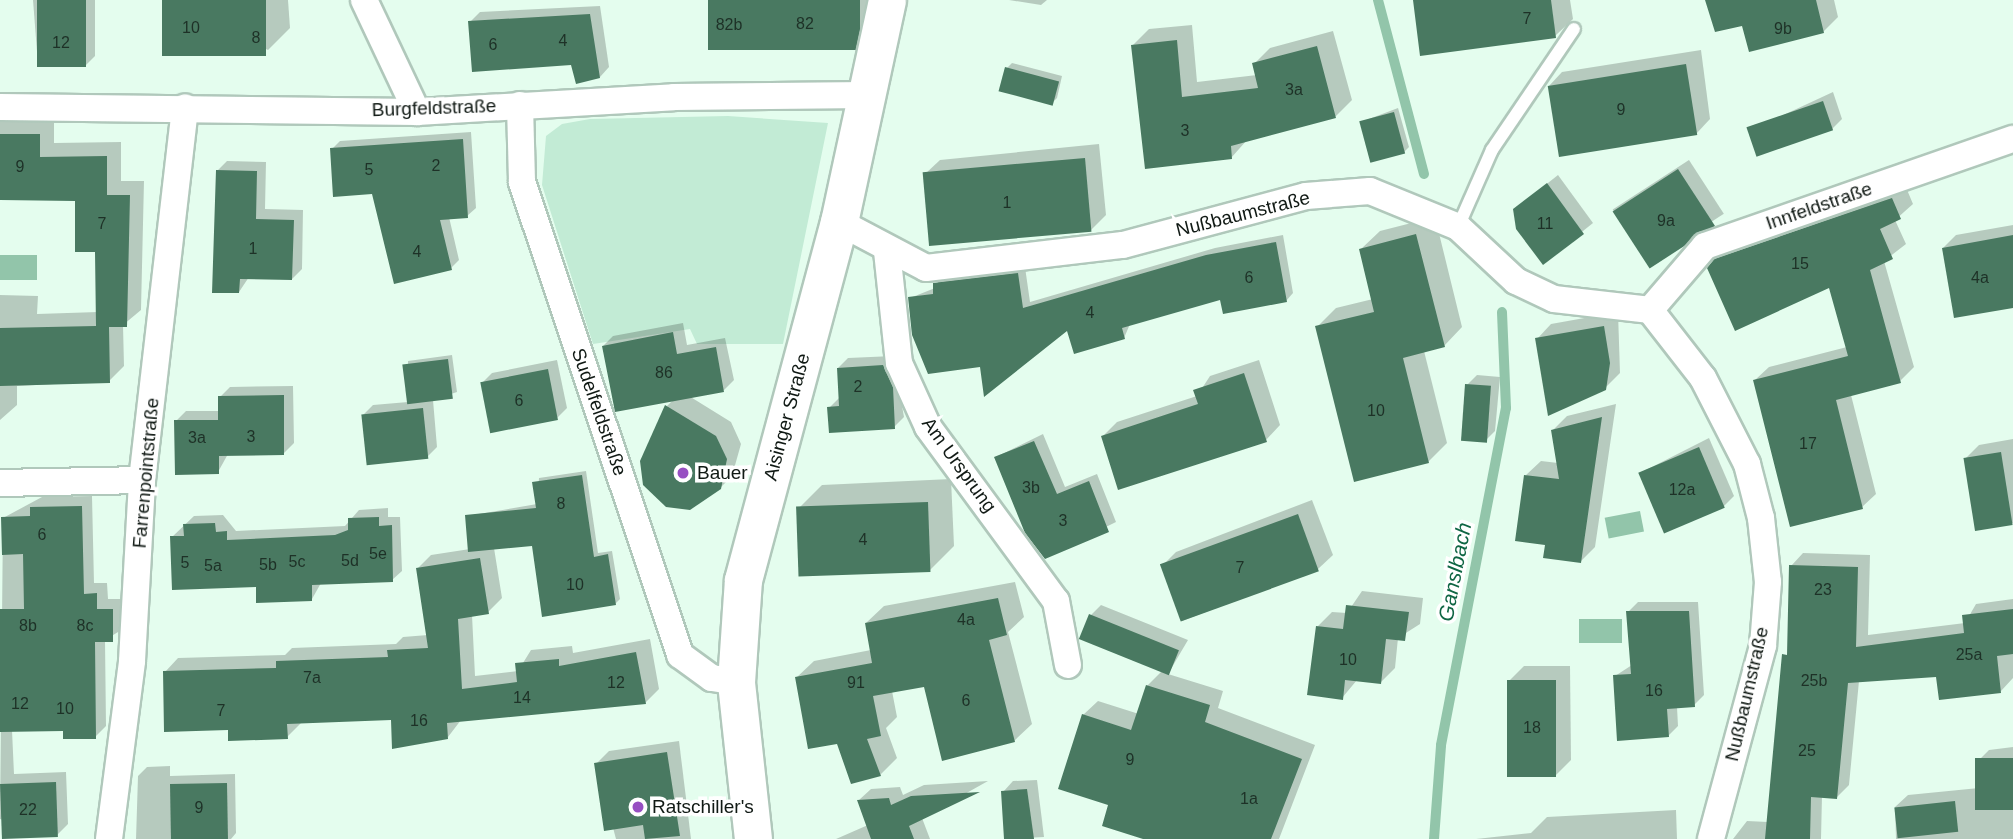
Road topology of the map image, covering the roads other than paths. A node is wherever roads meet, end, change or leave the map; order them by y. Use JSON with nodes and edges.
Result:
{"nodes":[{"id":1,"x":365,"y":0,"type":"edge"},
{"id":2,"x":887,"y":0,"type":"edge"},
{"id":3,"x":1574,"y":29,"type":"dead end"},
{"id":4,"x":867,"y":95,"type":"junction"},
{"id":5,"x":520,"y":105,"type":"junction"},
{"id":6,"x":0,"y":107,"type":"edge"},
{"id":7,"x":185,"y":107,"type":"junction"},
{"id":8,"x":417,"y":112,"type":"junction"},
{"id":9,"x":2013,"y":139,"type":"edge"},
{"id":10,"x":839,"y":222,"type":"junction"},
{"id":11,"x":1458,"y":227,"type":"junction"},
{"id":12,"x":887,"y":251,"type":"junction"},
{"id":13,"x":1650,"y":310,"type":"junction"},
{"id":14,"x":142,"y":480,"type":"junction"},
{"id":15,"x":0,"y":483,"type":"edge"},
{"id":16,"x":1068,"y":665,"type":"dead end"},
{"id":17,"x":736,"y":682,"type":"junction"},
{"id":18,"x":108,"y":839,"type":"edge"},
{"id":19,"x":753,"y":839,"type":"edge"},
{"id":20,"x":1711,"y":839,"type":"edge"}],
"edges":[{"from":1,"to":8,"type":"street"},
{"from":2,"to":4,"type":"main road","name":"Aisinger Straße"},
{"from":3,"to":11,"type":"lane"},
{"from":4,"to":5,"type":"street","name":"Burgfeldstraße"},
{"from":4,"to":10,"type":"main road","name":"Aisinger Straße"},
{"from":5,"to":8,"type":"street","name":"Burgfeldstraße"},
{"from":5,"to":17,"type":"street","name":"Sudelfeldstraße"},
{"from":6,"to":7,"type":"street","name":"Burgfeldstraße"},
{"from":7,"to":8,"type":"street","name":"Burgfeldstraße"},
{"from":7,"to":14,"type":"street","name":"Farrenpointstraße"},
{"from":9,"to":13,"type":"street","name":"Innfeldstraße"},
{"from":10,"to":12,"type":"street","name":"Nußbaumstraße"},
{"from":10,"to":17,"type":"main road","name":"Aisinger Straße"},
{"from":11,"to":12,"type":"street","name":"Nußbaumstraße"},
{"from":11,"to":13,"type":"street","name":"Nußbaumstraße"},
{"from":12,"to":16,"type":"street","name":"Am Ursprung"},
{"from":13,"to":20,"type":"street","name":"Nußbaumstraße"},
{"from":14,"to":15,"type":"street"},
{"from":14,"to":18,"type":"street","name":"Farrenpointstraße"},
{"from":17,"to":19,"type":"main road","name":"Aisinger Straße"}]}
